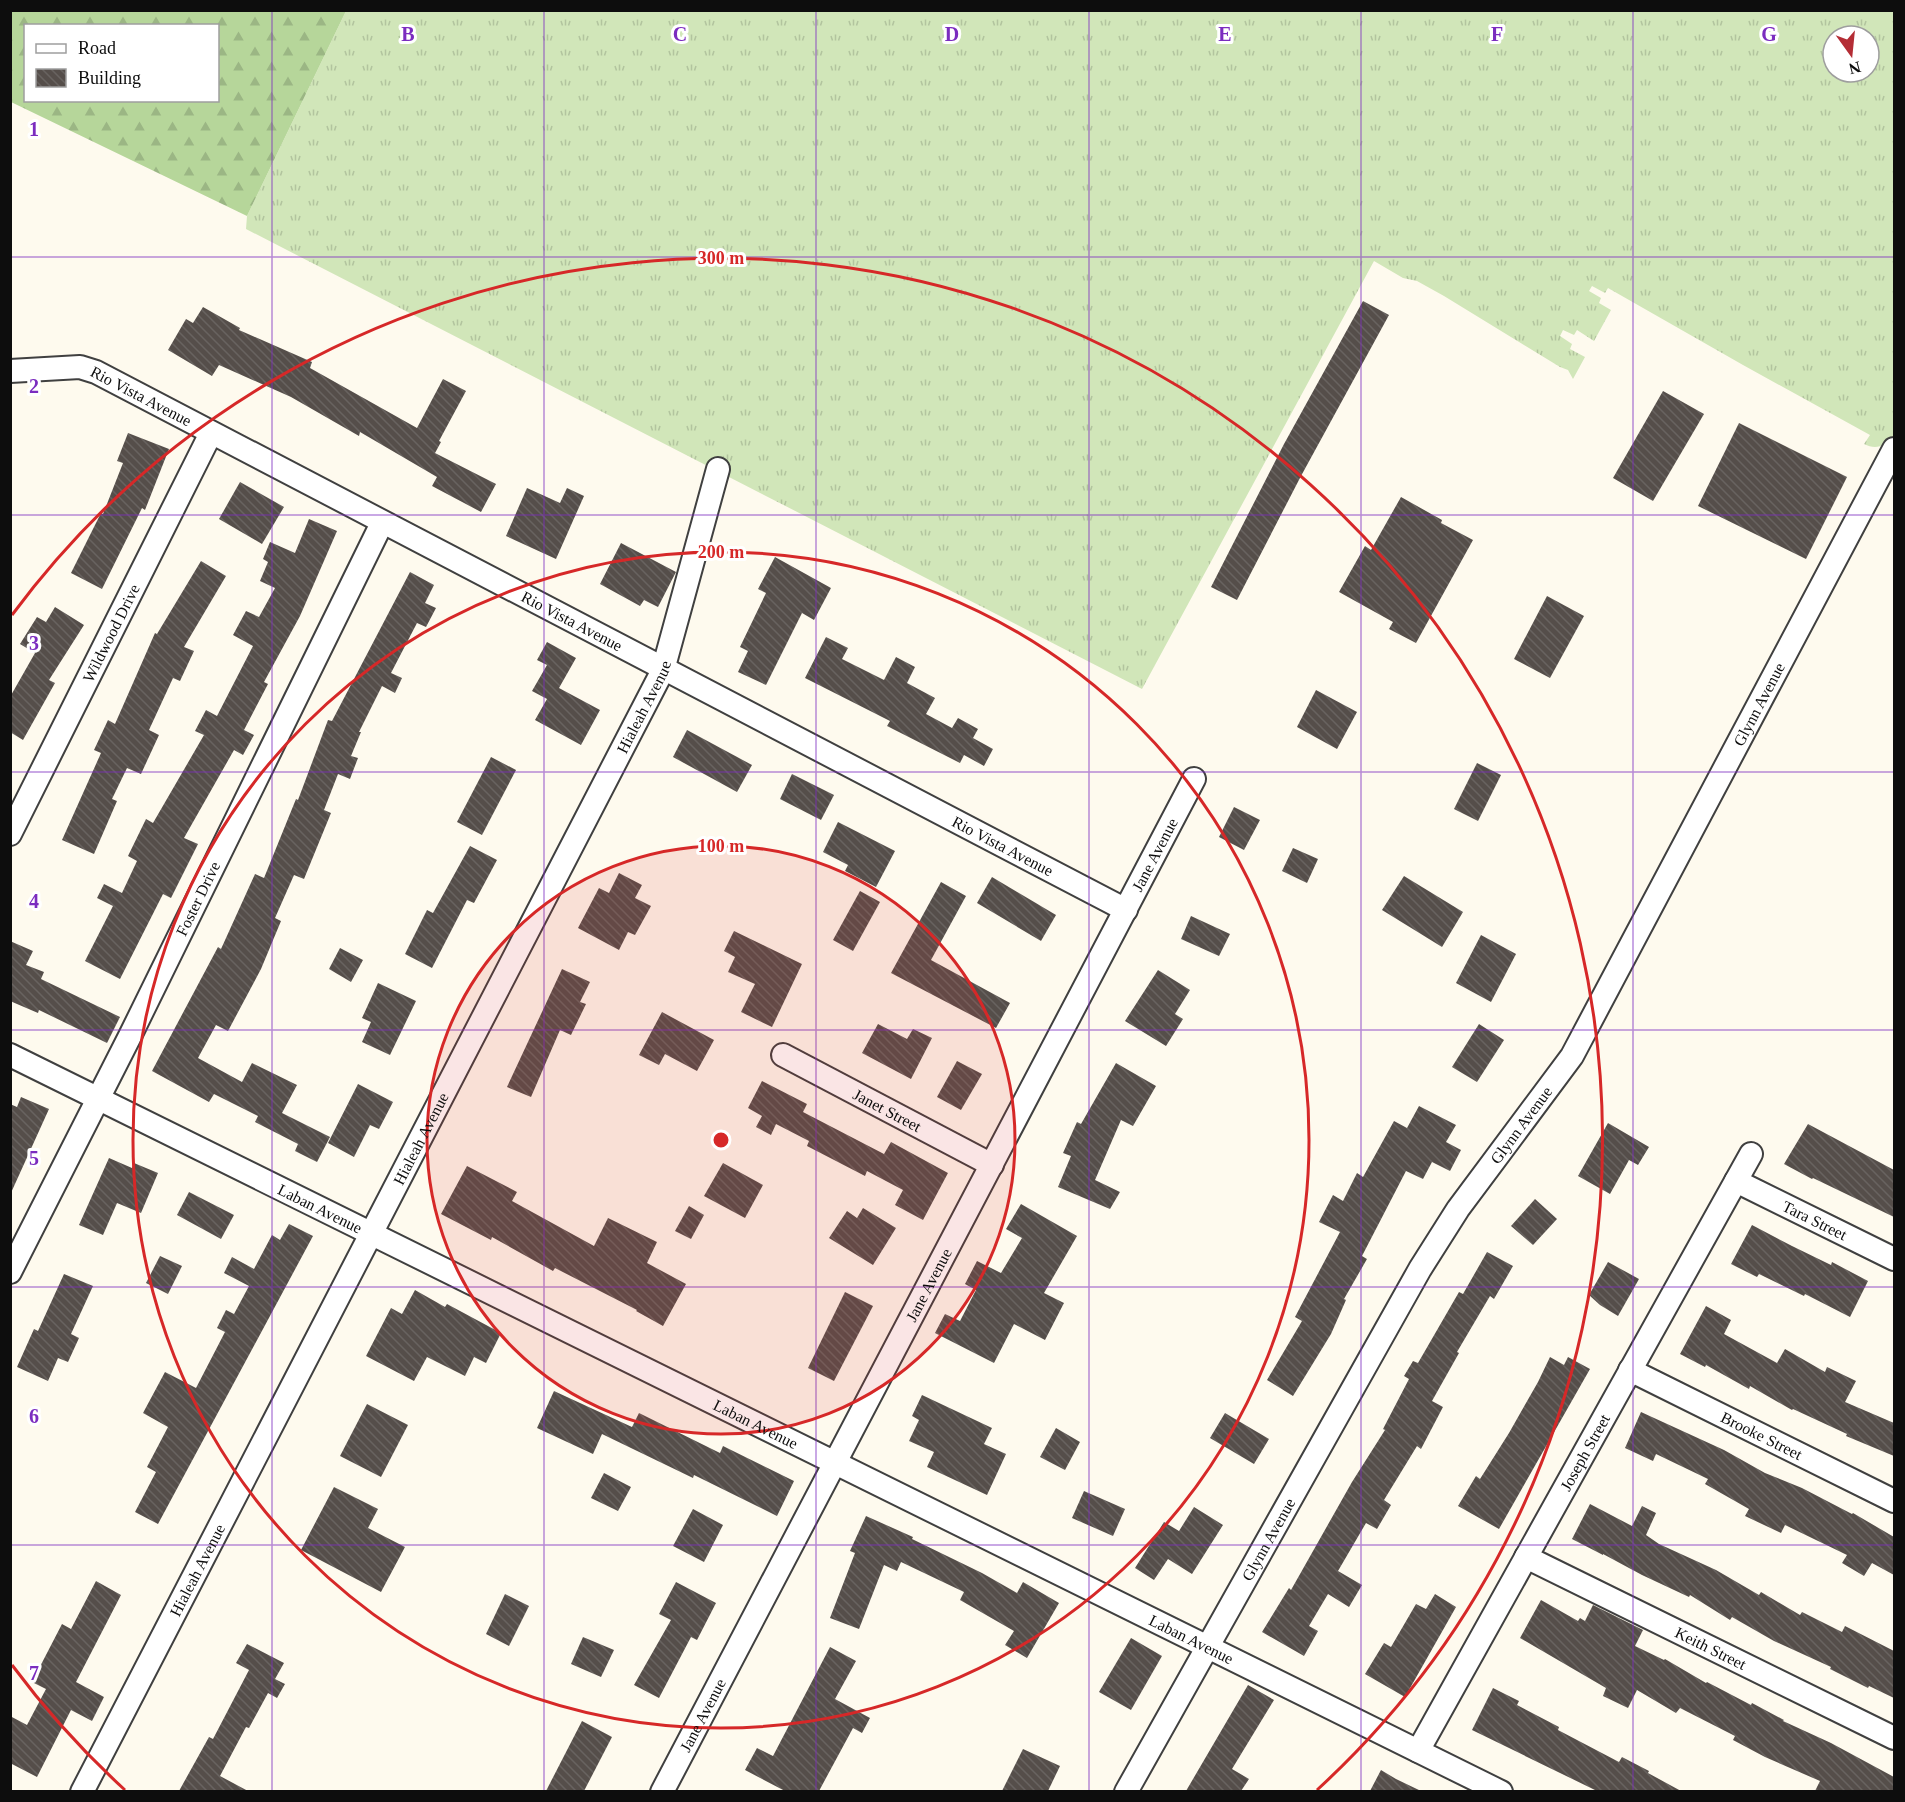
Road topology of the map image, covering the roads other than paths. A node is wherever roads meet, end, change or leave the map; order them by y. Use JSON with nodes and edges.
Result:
{"nodes":[{"id":1,"x":10,"y":371,"type":"edge"},
{"id":2,"x":212,"y":433,"type":"junction"},
{"id":3,"x":1894,"y":449,"type":"edge"},
{"id":4,"x":718,"y":468,"type":"dead end"},
{"id":5,"x":382,"y":523,"type":"junction"},
{"id":6,"x":663,"y":670,"type":"junction"},
{"id":7,"x":1194,"y":778,"type":"dead end"},
{"id":8,"x":10,"y":834,"type":"edge"},
{"id":9,"x":1126,"y":910,"type":"junction"},
{"id":10,"x":10,"y":1055,"type":"edge"},
{"id":11,"x":783,"y":1055,"type":"dead end"},
{"id":12,"x":98,"y":1099,"type":"junction"},
{"id":13,"x":1751,"y":1154,"type":"dead end"},
{"id":14,"x":992,"y":1165,"type":"junction"},
{"id":15,"x":1736,"y":1180,"type":"junction"},
{"id":16,"x":371,"y":1234,"type":"junction"},
{"id":17,"x":1894,"y":1259,"type":"edge"},
{"id":18,"x":10,"y":1272,"type":"edge"},
{"id":19,"x":1630,"y":1370,"type":"junction"},
{"id":20,"x":835,"y":1463,"type":"junction"},
{"id":21,"x":1894,"y":1501,"type":"edge"},
{"id":22,"x":1526,"y":1557,"type":"junction"},
{"id":23,"x":1208,"y":1648,"type":"junction"},
{"id":24,"x":1894,"y":1738,"type":"edge"},
{"id":25,"x":1418,"y":1750,"type":"junction"},
{"id":26,"x":82,"y":1791,"type":"edge"},
{"id":27,"x":663,"y":1791,"type":"edge"},
{"id":28,"x":1126,"y":1791,"type":"edge"},
{"id":29,"x":1501,"y":1791,"type":"edge"}],
"edges":[{"from":1,"to":2,"type":"street","name":"Rio Vista Avenue"},
{"from":2,"to":5,"type":"street","name":"Rio Vista Avenue"},
{"from":2,"to":8,"type":"street","name":"Wildwood Drive"},
{"from":3,"to":23,"type":"street","name":"Glynn Avenue"},
{"from":4,"to":6,"type":"street","name":"Hialeah Avenue"},
{"from":5,"to":6,"type":"street","name":"Rio Vista Avenue"},
{"from":5,"to":12,"type":"street","name":"Foster Drive"},
{"from":6,"to":9,"type":"street","name":"Rio Vista Avenue"},
{"from":6,"to":16,"type":"street","name":"Hialeah Avenue"},
{"from":7,"to":9,"type":"street","name":"Jane Avenue"},
{"from":9,"to":14,"type":"street","name":"Jane Avenue"},
{"from":10,"to":12,"type":"street","name":"Laban Avenue"},
{"from":11,"to":14,"type":"street","name":"Janet Street"},
{"from":12,"to":16,"type":"street","name":"Laban Avenue"},
{"from":12,"to":18,"type":"street","name":"Foster Drive"},
{"from":13,"to":15,"type":"street","name":"Joseph Street"},
{"from":14,"to":20,"type":"street","name":"Jane Avenue"},
{"from":15,"to":17,"type":"street","name":"Tara Street"},
{"from":15,"to":19,"type":"street","name":"Joseph Street"},
{"from":16,"to":20,"type":"street","name":"Laban Avenue"},
{"from":16,"to":26,"type":"street","name":"Hialeah Avenue"},
{"from":19,"to":21,"type":"street","name":"Brooke Street"},
{"from":19,"to":22,"type":"street","name":"Joseph Street"},
{"from":20,"to":23,"type":"street","name":"Laban Avenue"},
{"from":20,"to":27,"type":"street","name":"Jane Avenue"},
{"from":22,"to":24,"type":"street","name":"Keith Street"},
{"from":22,"to":25,"type":"street","name":"Joseph Street"},
{"from":23,"to":25,"type":"street","name":"Laban Avenue"},
{"from":23,"to":28,"type":"street","name":"Glynn Avenue"},
{"from":25,"to":29,"type":"street","name":"Laban Avenue"}]}
